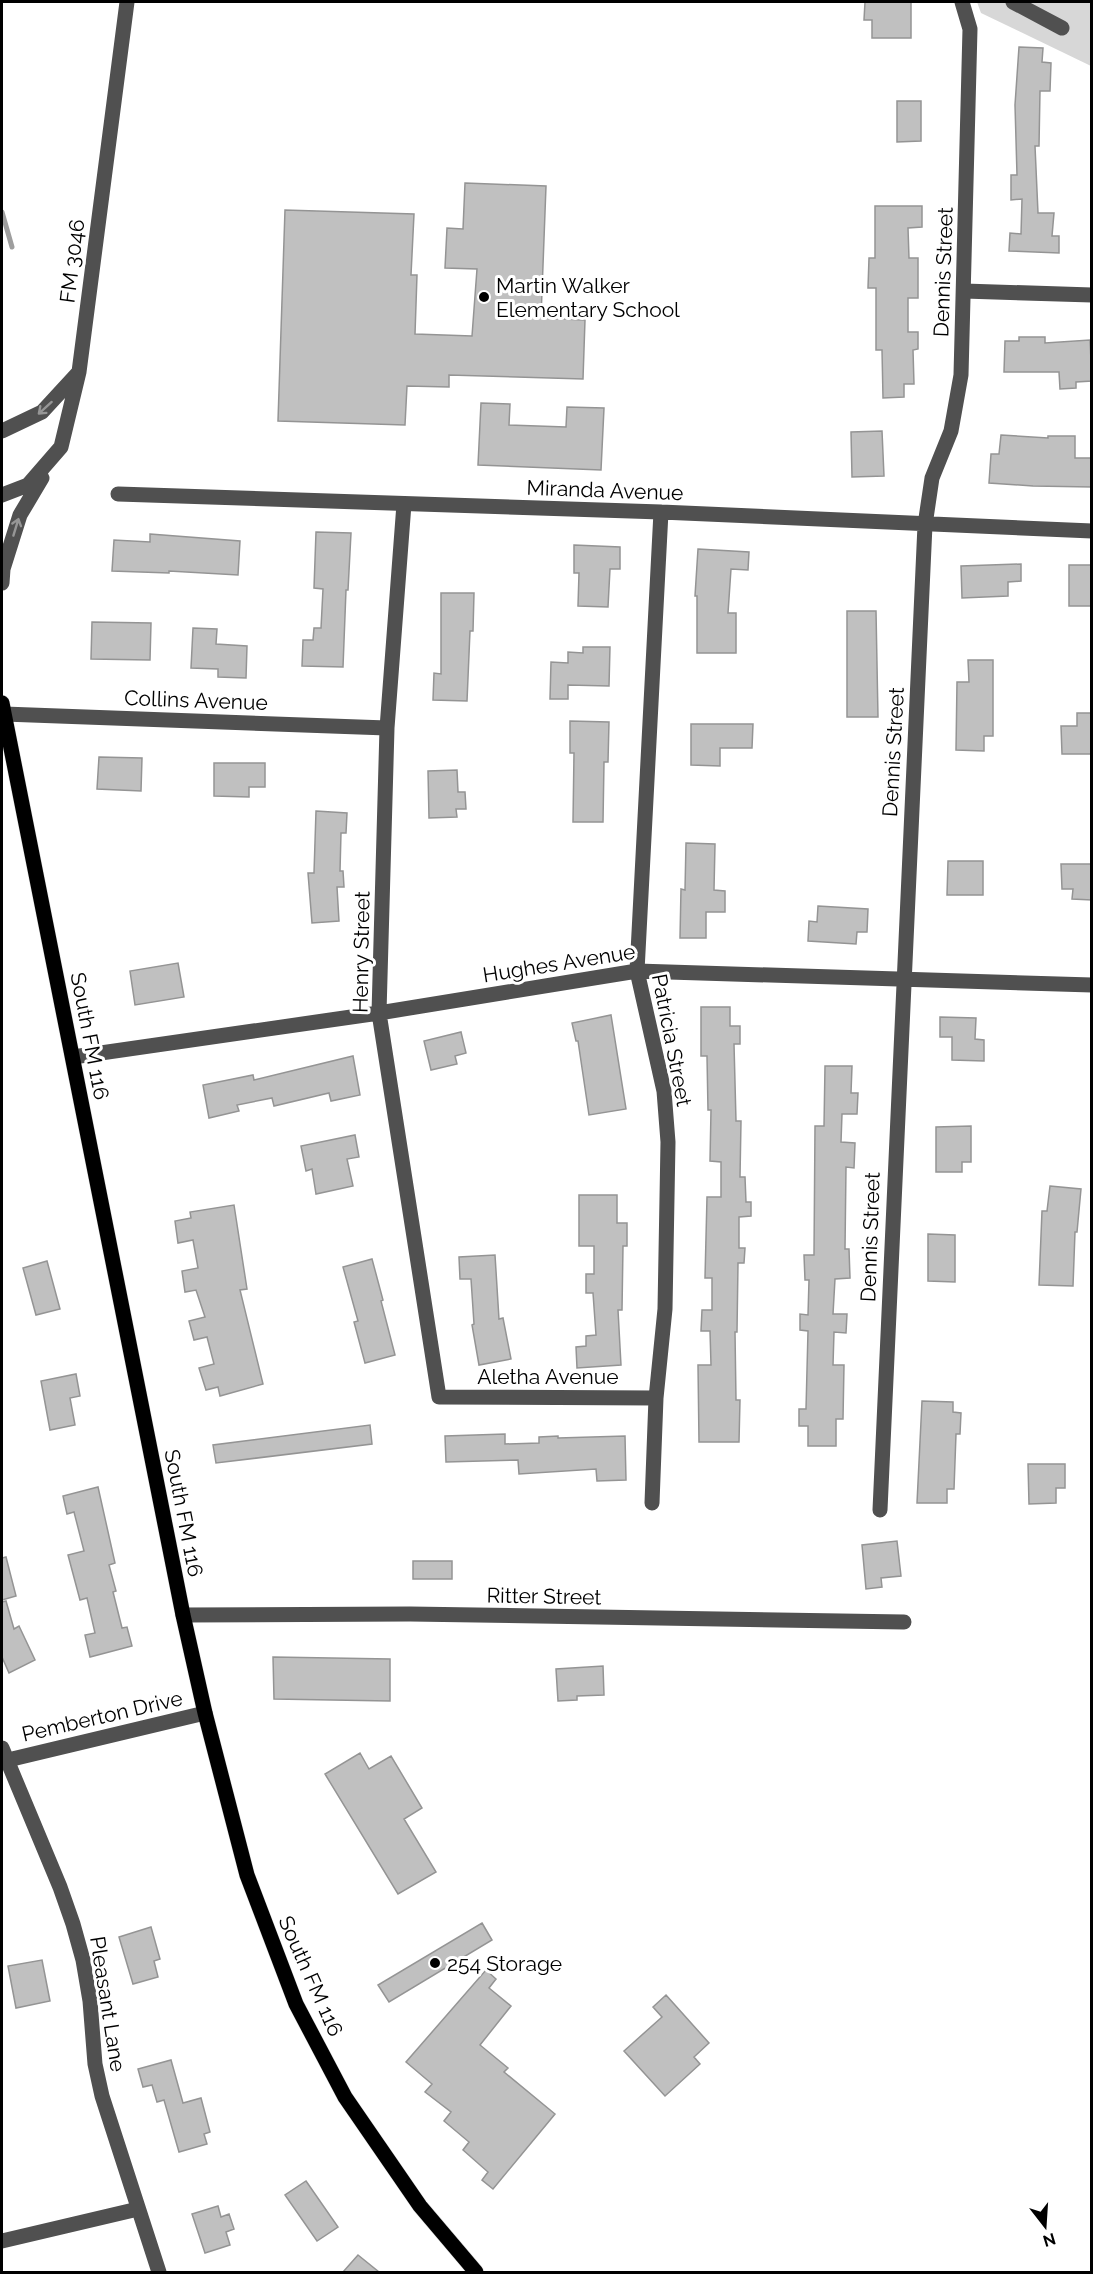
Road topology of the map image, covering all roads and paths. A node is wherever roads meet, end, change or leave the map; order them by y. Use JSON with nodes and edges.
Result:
{"nodes":[{"id":1,"x":127,"y":2,"type":"edge"},
{"id":2,"x":962,"y":2,"type":"edge"},
{"id":3,"x":1012,"y":2,"type":"edge"},
{"id":4,"x":1062,"y":28,"type":"dead end"},
{"id":5,"x":964,"y":291,"type":"junction"},
{"id":6,"x":1092,"y":295,"type":"edge"},
{"id":7,"x":79,"y":372,"type":"junction"},
{"id":8,"x":2,"y":430,"type":"edge"},
{"id":9,"x":58,"y":451,"type":"junction"},
{"id":10,"x":118,"y":494,"type":"dead end"},
{"id":11,"x":2,"y":495,"type":"edge"},
{"id":12,"x":404,"y":504,"type":"junction"},
{"id":13,"x":661,"y":512,"type":"junction"},
{"id":14,"x":925,"y":525,"type":"junction"},
{"id":15,"x":1092,"y":531,"type":"edge"},
{"id":16,"x":2,"y":583,"type":"edge"},
{"id":17,"x":3,"y":709,"type":"edge"},
{"id":18,"x":387,"y":728,"type":"junction"},
{"id":19,"x":637,"y":970,"type":"junction"},
{"id":20,"x":903,"y":979,"type":"junction"},
{"id":21,"x":1092,"y":985,"type":"edge"},
{"id":22,"x":380,"y":1013,"type":"junction"},
{"id":23,"x":72,"y":1057,"type":"junction"},
{"id":24,"x":439,"y":1396,"type":"joint"},
{"id":25,"x":656,"y":1398,"type":"junction"},
{"id":26,"x":652,"y":1503,"type":"dead end"},
{"id":27,"x":880,"y":1510,"type":"dead end"},
{"id":28,"x":183,"y":1615,"type":"junction"},
{"id":29,"x":904,"y":1622,"type":"dead end"},
{"id":30,"x":206,"y":1713,"type":"junction"},
{"id":31,"x":5,"y":1754,"type":"edge"},
{"id":32,"x":138,"y":2210,"type":"junction"},
{"id":33,"x":2,"y":2241,"type":"edge"},
{"id":34,"x":159,"y":2272,"type":"edge"},
{"id":35,"x":476,"y":2272,"type":"edge"}],
"edges":[{"from":1,"to":7,"type":"street","name":"FM 3046","number":"FM 3046"},
{"from":2,"to":5,"type":"street","name":"Dennis Street"},
{"from":3,"to":4,"type":"street"},
{"from":5,"to":6,"type":"street"},
{"from":5,"to":14,"type":"street","name":"Dennis Street"},
{"from":7,"to":8,"type":"street","one_way":true},
{"from":7,"to":9,"type":"street","name":"FM 3046","number":"FM 3046"},
{"from":9,"to":11,"type":"street","name":"FM 3046","number":"FM 3046"},
{"from":16,"to":9,"type":"street","one_way":true},
{"from":10,"to":12,"type":"street","name":"Miranda Avenue"},
{"from":12,"to":13,"type":"street","name":"Miranda Avenue"},
{"from":12,"to":18,"type":"street","name":"Henry Street"},
{"from":13,"to":14,"type":"street","name":"Miranda Avenue"},
{"from":13,"to":19,"type":"street","name":"Patricia Street"},
{"from":14,"to":15,"type":"street","name":"Miranda Avenue"},
{"from":14,"to":20,"type":"street","name":"Dennis Street"},
{"from":17,"to":18,"type":"street","name":"Collins Avenue"},
{"from":17,"to":23,"type":"main road","name":"South FM 116"},
{"from":18,"to":22,"type":"street","name":"Henry Street"},
{"from":19,"to":20,"type":"street","name":"Hughes Avenue"},
{"from":19,"to":22,"type":"street","name":"Hughes Avenue"},
{"from":19,"to":25,"type":"street","name":"Patricia Street"},
{"from":20,"to":21,"type":"street","name":"Hughes Avenue"},
{"from":20,"to":27,"type":"street","name":"Dennis Street"},
{"from":22,"to":23,"type":"street","name":"Hughes Avenue"},
{"from":22,"to":24,"type":"street","name":"Henry Street"},
{"from":23,"to":28,"type":"main road","name":"South FM 116"},
{"from":24,"to":25,"type":"street","name":"Aletha Avenue"},
{"from":25,"to":26,"type":"street","name":"Patricia Street"},
{"from":28,"to":29,"type":"street","name":"Ritter Street"},
{"from":28,"to":30,"type":"main road","name":"South FM 116"},
{"from":30,"to":31,"type":"street","name":"Pemberton Drive"},
{"from":30,"to":35,"type":"main road","name":"South FM 116"},
{"from":31,"to":32,"type":"street","name":"Pleasant Lane"},
{"from":32,"to":33,"type":"street"},
{"from":32,"to":34,"type":"street","name":"Pleasant Lane"}]}
